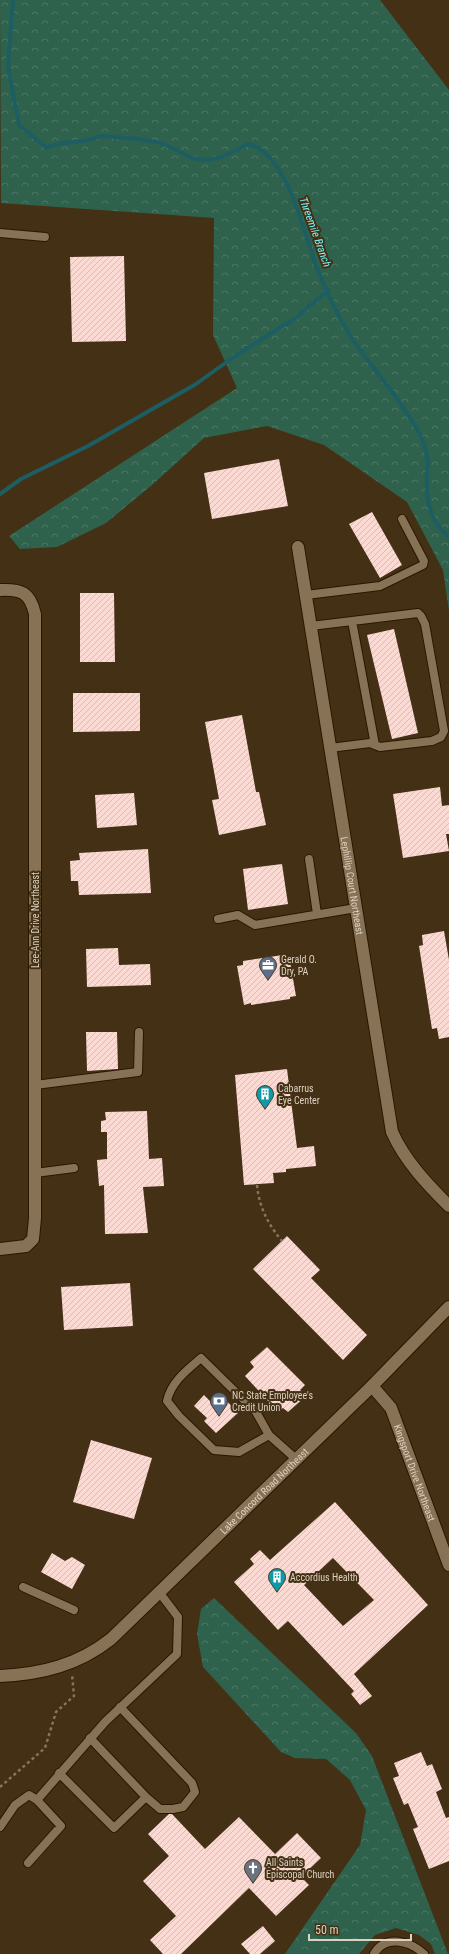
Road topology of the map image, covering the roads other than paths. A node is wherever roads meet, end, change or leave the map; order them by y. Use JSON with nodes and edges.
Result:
{"nodes":[{"id":1,"x":0,"y":233,"type":"edge"},
{"id":2,"x":45,"y":237,"type":"dead end"},
{"id":3,"x":402,"y":520,"type":"dead end"},
{"id":4,"x":298,"y":547,"type":"dead end"},
{"id":5,"x":0,"y":590,"type":"edge"},
{"id":6,"x":306,"y":595,"type":"junction"},
{"id":7,"x":352,"y":621,"type":"junction"},
{"id":8,"x":311,"y":626,"type":"junction"},
{"id":9,"x":375,"y":745,"type":"junction"},
{"id":10,"x":330,"y":748,"type":"junction"},
{"id":11,"x":309,"y":859,"type":"dead end"},
{"id":12,"x":356,"y":908,"type":"junction"},
{"id":13,"x":317,"y":914,"type":"junction"},
{"id":14,"x":218,"y":919,"type":"dead end"},
{"id":15,"x":139,"y":1032,"type":"dead end"},
{"id":16,"x":35,"y":1085,"type":"junction"},
{"id":17,"x":74,"y":1168,"type":"dead end"},
{"id":18,"x":35,"y":1173,"type":"junction"},
{"id":19,"x":449,"y":1206,"type":"edge"},
{"id":20,"x":0,"y":1249,"type":"edge"},
{"id":21,"x":449,"y":1307,"type":"edge"},
{"id":22,"x":372,"y":1386,"type":"junction"},
{"id":23,"x":269,"y":1435,"type":"junction"},
{"id":24,"x":296,"y":1459,"type":"junction"},
{"id":25,"x":449,"y":1565,"type":"edge"},
{"id":26,"x":23,"y":1587,"type":"dead end"},
{"id":27,"x":159,"y":1592,"type":"junction"},
{"id":28,"x":74,"y":1610,"type":"dead end"},
{"id":29,"x":0,"y":1676,"type":"edge"},
{"id":30,"x":120,"y":1708,"type":"junction"},
{"id":31,"x":90,"y":1738,"type":"junction"},
{"id":32,"x":59,"y":1773,"type":"junction"},
{"id":33,"x":146,"y":1797,"type":"junction"},
{"id":34,"x":37,"y":1800,"type":"junction"},
{"id":35,"x":0,"y":1827,"type":"edge"},
{"id":36,"x":28,"y":1863,"type":"dead end"},
{"id":37,"x":374,"y":1954,"type":"edge"},
{"id":38,"x":424,"y":1954,"type":"edge"}],
"edges":[{"from":1,"to":2,"type":"lane"},
{"from":3,"to":6,"type":"lane"},
{"from":4,"to":6,"type":"street","name":"Lephillip Court Northeast"},
{"from":5,"to":16,"type":"street","name":"Lee-Ann Drive Northeast"},
{"from":6,"to":8,"type":"street","name":"Lephillip Court Northeast"},
{"from":7,"to":8,"type":"lane"},
{"from":7,"to":9,"type":"lane"},
{"from":7,"to":9,"type":"lane"},
{"from":8,"to":10,"type":"street","name":"Lephillip Court Northeast"},
{"from":9,"to":10,"type":"lane"},
{"from":10,"to":12,"type":"street","name":"Lephillip Court Northeast"},
{"from":11,"to":13,"type":"lane"},
{"from":12,"to":13,"type":"lane"},
{"from":12,"to":19,"type":"street","name":"Lephillip Court Northeast"},
{"from":13,"to":14,"type":"lane"},
{"from":15,"to":16,"type":"lane"},
{"from":16,"to":18,"type":"street","name":"Lee-Ann Drive Northeast"},
{"from":17,"to":18,"type":"lane"},
{"from":18,"to":20,"type":"street","name":"Lee-Ann Drive Northeast"},
{"from":21,"to":22,"type":"street","name":"Lake Concord Road Northeast"},
{"from":22,"to":24,"type":"street","name":"Lake Concord Road Northeast"},
{"from":22,"to":25,"type":"street","name":"Kingsport Drive Northeast"},
{"from":23,"to":23,"type":"lane"},
{"from":23,"to":24,"type":"lane"},
{"from":24,"to":27,"type":"street","name":"Lake Concord Road Northeast"},
{"from":26,"to":28,"type":"lane"},
{"from":27,"to":29,"type":"street","name":"Lake Concord Road Northeast"},
{"from":27,"to":30,"type":"lane"},
{"from":30,"to":31,"type":"lane"},
{"from":30,"to":33,"type":"lane"},
{"from":31,"to":32,"type":"lane"},
{"from":31,"to":33,"type":"lane"},
{"from":32,"to":33,"type":"lane"},
{"from":32,"to":34,"type":"lane"},
{"from":34,"to":35,"type":"lane"},
{"from":34,"to":36,"type":"lane"},
{"from":37,"to":38,"type":"lane"}]}
